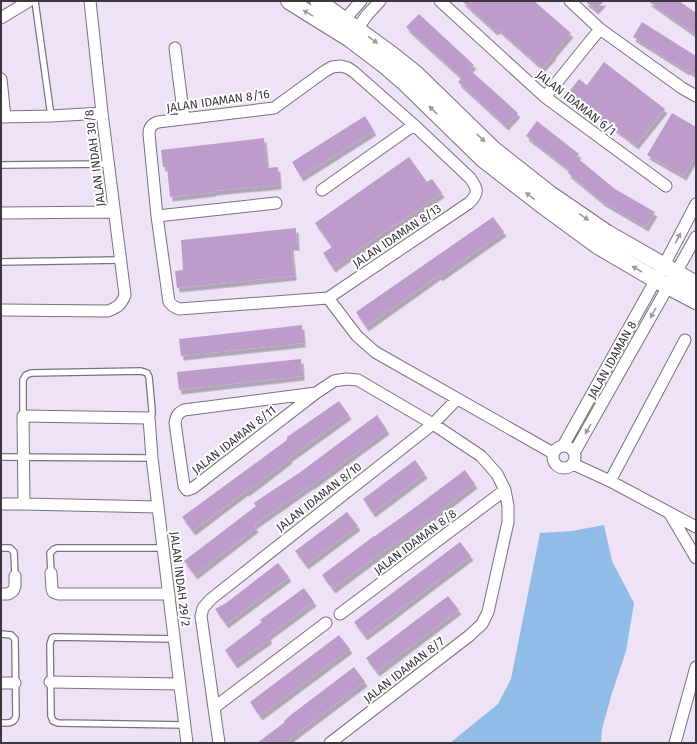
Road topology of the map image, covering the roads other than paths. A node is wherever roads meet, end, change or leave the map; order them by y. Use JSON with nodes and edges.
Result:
{"nodes":[{"id":1,"x":29,"y":1,"type":"edge"},
{"id":2,"x":35,"y":1,"type":"edge"},
{"id":3,"x":90,"y":1,"type":"edge"},
{"id":4,"x":289,"y":1,"type":"edge"},
{"id":5,"x":318,"y":1,"type":"edge"},
{"id":6,"x":361,"y":1,"type":"edge"},
{"id":7,"x":380,"y":1,"type":"edge"},
{"id":8,"x":440,"y":1,"type":"edge"},
{"id":9,"x":570,"y":1,"type":"edge"},
{"id":10,"x":1,"y":18,"type":"edge"},
{"id":11,"x":347,"y":29,"type":"junction"},
{"id":12,"x":600,"y":29,"type":"junction"},
{"id":13,"x":175,"y":48,"type":"dead end"},
{"id":14,"x":1,"y":79,"type":"edge"},
{"id":15,"x":696,"y":96,"type":"edge"},
{"id":16,"x":545,"y":97,"type":"junction"},
{"id":17,"x":102,"y":114,"type":"junction"},
{"id":18,"x":3,"y":116,"type":"edge"},
{"id":19,"x":51,"y":116,"type":"junction"},
{"id":20,"x":184,"y":119,"type":"junction"},
{"id":21,"x":414,"y":125,"type":"junction"},
{"id":22,"x":108,"y":164,"type":"junction"},
{"id":23,"x":1,"y":165,"type":"edge"},
{"id":24,"x":666,"y":186,"type":"dead end"},
{"id":25,"x":322,"y":190,"type":"dead end"},
{"id":26,"x":276,"y":203,"type":"dead end"},
{"id":27,"x":696,"y":204,"type":"edge"},
{"id":28,"x":114,"y":212,"type":"junction"},
{"id":29,"x":1,"y":213,"type":"edge"},
{"id":30,"x":157,"y":216,"type":"junction"},
{"id":31,"x":696,"y":237,"type":"edge"},
{"id":32,"x":120,"y":260,"type":"junction"},
{"id":33,"x":1,"y":262,"type":"edge"},
{"id":34,"x":666,"y":276,"type":"junction"},
{"id":35,"x":696,"y":284,"type":"edge"},
{"id":36,"x":328,"y":298,"type":"junction"},
{"id":37,"x":696,"y":301,"type":"edge"},
{"id":38,"x":1,"y":310,"type":"edge"},
{"id":39,"x":685,"y":340,"type":"dead end"},
{"id":40,"x":607,"y":367,"type":"junction"},
{"id":41,"x":619,"y":373,"type":"junction"},
{"id":42,"x":316,"y":393,"type":"junction"},
{"id":43,"x":457,"y":399,"type":"junction"},
{"id":44,"x":23,"y":416,"type":"junction"},
{"id":45,"x":149,"y":418,"type":"junction"},
{"id":46,"x":432,"y":424,"type":"junction"},
{"id":47,"x":563,"y":446,"type":"junction"},
{"id":48,"x":553,"y":453,"type":"junction"},
{"id":49,"x":1,"y":457,"type":"edge"},
{"id":50,"x":24,"y":457,"type":"junction"},
{"id":51,"x":152,"y":458,"type":"junction"},
{"id":52,"x":574,"y":458,"type":"junction"},
{"id":53,"x":610,"y":481,"type":"junction"},
{"id":54,"x":505,"y":490,"type":"junction"},
{"id":55,"x":1,"y":504,"type":"edge"},
{"id":56,"x":24,"y":504,"type":"junction"},
{"id":57,"x":158,"y":507,"type":"junction"},
{"id":58,"x":670,"y":514,"type":"junction"},
{"id":59,"x":696,"y":527,"type":"edge"},
{"id":60,"x":1,"y":548,"type":"edge"},
{"id":61,"x":163,"y":548,"type":"junction"},
{"id":62,"x":696,"y":558,"type":"edge"},
{"id":63,"x":51,"y":573,"type":"joint"},
{"id":64,"x":15,"y":576,"type":"joint"},
{"id":65,"x":1,"y":594,"type":"edge"},
{"id":66,"x":169,"y":594,"type":"junction"},
{"id":67,"x":340,"y":614,"type":"dead end"},
{"id":68,"x":326,"y":623,"type":"dead end"},
{"id":69,"x":1,"y":634,"type":"edge"},
{"id":70,"x":174,"y":638,"type":"junction"},
{"id":71,"x":696,"y":667,"type":"edge"},
{"id":72,"x":50,"y":682,"type":"junction"},
{"id":73,"x":1,"y":683,"type":"edge"},
{"id":74,"x":15,"y":683,"type":"junction"},
{"id":75,"x":180,"y":684,"type":"junction"},
{"id":76,"x":215,"y":707,"type":"junction"},
{"id":77,"x":1,"y":723,"type":"edge"},
{"id":78,"x":185,"y":725,"type":"junction"},
{"id":79,"x":339,"y":739,"type":"edge"},
{"id":80,"x":187,"y":743,"type":"edge"},
{"id":81,"x":219,"y":743,"type":"edge"},
{"id":82,"x":330,"y":743,"type":"edge"},
{"id":83,"x":675,"y":743,"type":"edge"}],
"edges":[{"from":1,"to":10,"type":"street"},
{"from":2,"to":19,"type":"lane"},
{"from":3,"to":17,"type":"street","name":"JALAN INDAH 30/8"},
{"from":11,"to":4,"type":"main road","one_way":true},
{"from":5,"to":11,"type":"main road"},
{"from":6,"to":11,"type":"street"},
{"from":7,"to":11,"type":"street"},
{"from":8,"to":16,"type":"street","name":"JALAN IDAMAN 6/1"},
{"from":9,"to":12,"type":"street"},
{"from":11,"to":34,"type":"main road"},
{"from":12,"to":15,"type":"street"},
{"from":12,"to":16,"type":"street"},
{"from":13,"to":20,"type":"street"},
{"from":14,"to":18,"type":"street"},
{"from":16,"to":24,"type":"street","name":"JALAN IDAMAN 6/1"},
{"from":17,"to":19,"type":"street"},
{"from":17,"to":22,"type":"street","name":"JALAN INDAH 30/8"},
{"from":18,"to":19,"type":"street"},
{"from":20,"to":21,"type":"street","name":"JALAN IDAMAN 8/16"},
{"from":20,"to":30,"type":"street","name":"JALAN IDAMAN 8/16"},
{"from":21,"to":25,"type":"street"},
{"from":21,"to":36,"type":"street","name":"JALAN IDAMAN 8/13"},
{"from":22,"to":23,"type":"lane"},
{"from":22,"to":28,"type":"street","name":"JALAN INDAH 30/8"},
{"from":26,"to":30,"type":"street"},
{"from":34,"to":27,"type":"street","one_way":true},
{"from":28,"to":29,"type":"street"},
{"from":28,"to":32,"type":"street","name":"JALAN INDAH 30/8"},
{"from":30,"to":36,"type":"street"},
{"from":31,"to":34,"type":"street"},
{"from":32,"to":33,"type":"lane"},
{"from":32,"to":38,"type":"street","name":"JALAN INDAH 30/8"},
{"from":34,"to":35,"type":"main road"},
{"from":34,"to":37,"type":"main road"},
{"from":34,"to":40,"type":"street","name":"JALAN IDAMAN 8"},
{"from":34,"to":41,"type":"street","name":"JALAN IDAMAN 8","one_way":true},
{"from":36,"to":43,"type":"street"},
{"from":39,"to":53,"type":"street"},
{"from":40,"to":41,"type":"street"},
{"from":40,"to":47,"type":"street","name":"JALAN IDAMAN 8"},
{"from":41,"to":52,"type":"street","name":"JALAN IDAMAN 8","one_way":true},
{"from":42,"to":42,"type":"street","name":"JALAN IDAMAN 8/11"},
{"from":42,"to":46,"type":"street","name":"JALAN IDAMAN 8/11"},
{"from":43,"to":46,"type":"street","name":"JALAN IDAMAN 8/10"},
{"from":43,"to":48,"type":"street"},
{"from":44,"to":45,"type":"street"},
{"from":44,"to":45,"type":"lane"},
{"from":44,"to":50,"type":"street"},
{"from":45,"to":51,"type":"street","name":"JALAN INDAH 29/2"},
{"from":46,"to":54,"type":"street"},
{"from":46,"to":76,"type":"street","name":"JALAN IDAMAN 8/10"},
{"from":47,"to":48,"type":"street"},
{"from":47,"to":52,"type":"street"},
{"from":48,"to":52,"type":"street"},
{"from":49,"to":50,"type":"lane"},
{"from":50,"to":51,"type":"lane"},
{"from":50,"to":56,"type":"street"},
{"from":51,"to":57,"type":"street","name":"JALAN INDAH 29/2"},
{"from":52,"to":53,"type":"street"},
{"from":53,"to":58,"type":"street"},
{"from":54,"to":67,"type":"street","name":"JALAN IDAMAN 8/8"},
{"from":54,"to":79,"type":"street","name":"JALAN IDAMAN 8/7"},
{"from":55,"to":56,"type":"street"},
{"from":56,"to":57,"type":"street"},
{"from":57,"to":61,"type":"street","name":"JALAN INDAH 29/2"},
{"from":58,"to":59,"type":"street"},
{"from":58,"to":62,"type":"street"},
{"from":60,"to":64,"type":"lane"},
{"from":61,"to":63,"type":"lane"},
{"from":61,"to":66,"type":"street","name":"JALAN INDAH 29/2"},
{"from":63,"to":66,"type":"street"},
{"from":64,"to":65,"type":"street"},
{"from":66,"to":70,"type":"street","name":"JALAN INDAH 29/2"},
{"from":68,"to":76,"type":"street"},
{"from":69,"to":74,"type":"lane"},
{"from":70,"to":72,"type":"lane"},
{"from":70,"to":75,"type":"street","name":"JALAN INDAH 29/2"},
{"from":71,"to":83,"type":"street"},
{"from":72,"to":75,"type":"street"},
{"from":72,"to":78,"type":"lane"},
{"from":73,"to":74,"type":"street"},
{"from":74,"to":77,"type":"lane"},
{"from":75,"to":78,"type":"street","name":"JALAN INDAH 29/2"},
{"from":76,"to":81,"type":"street"},
{"from":78,"to":80,"type":"street","name":"JALAN INDAH 29/2"},
{"from":79,"to":82,"type":"street","name":"JALAN IDAMAN 8/7"}]}
